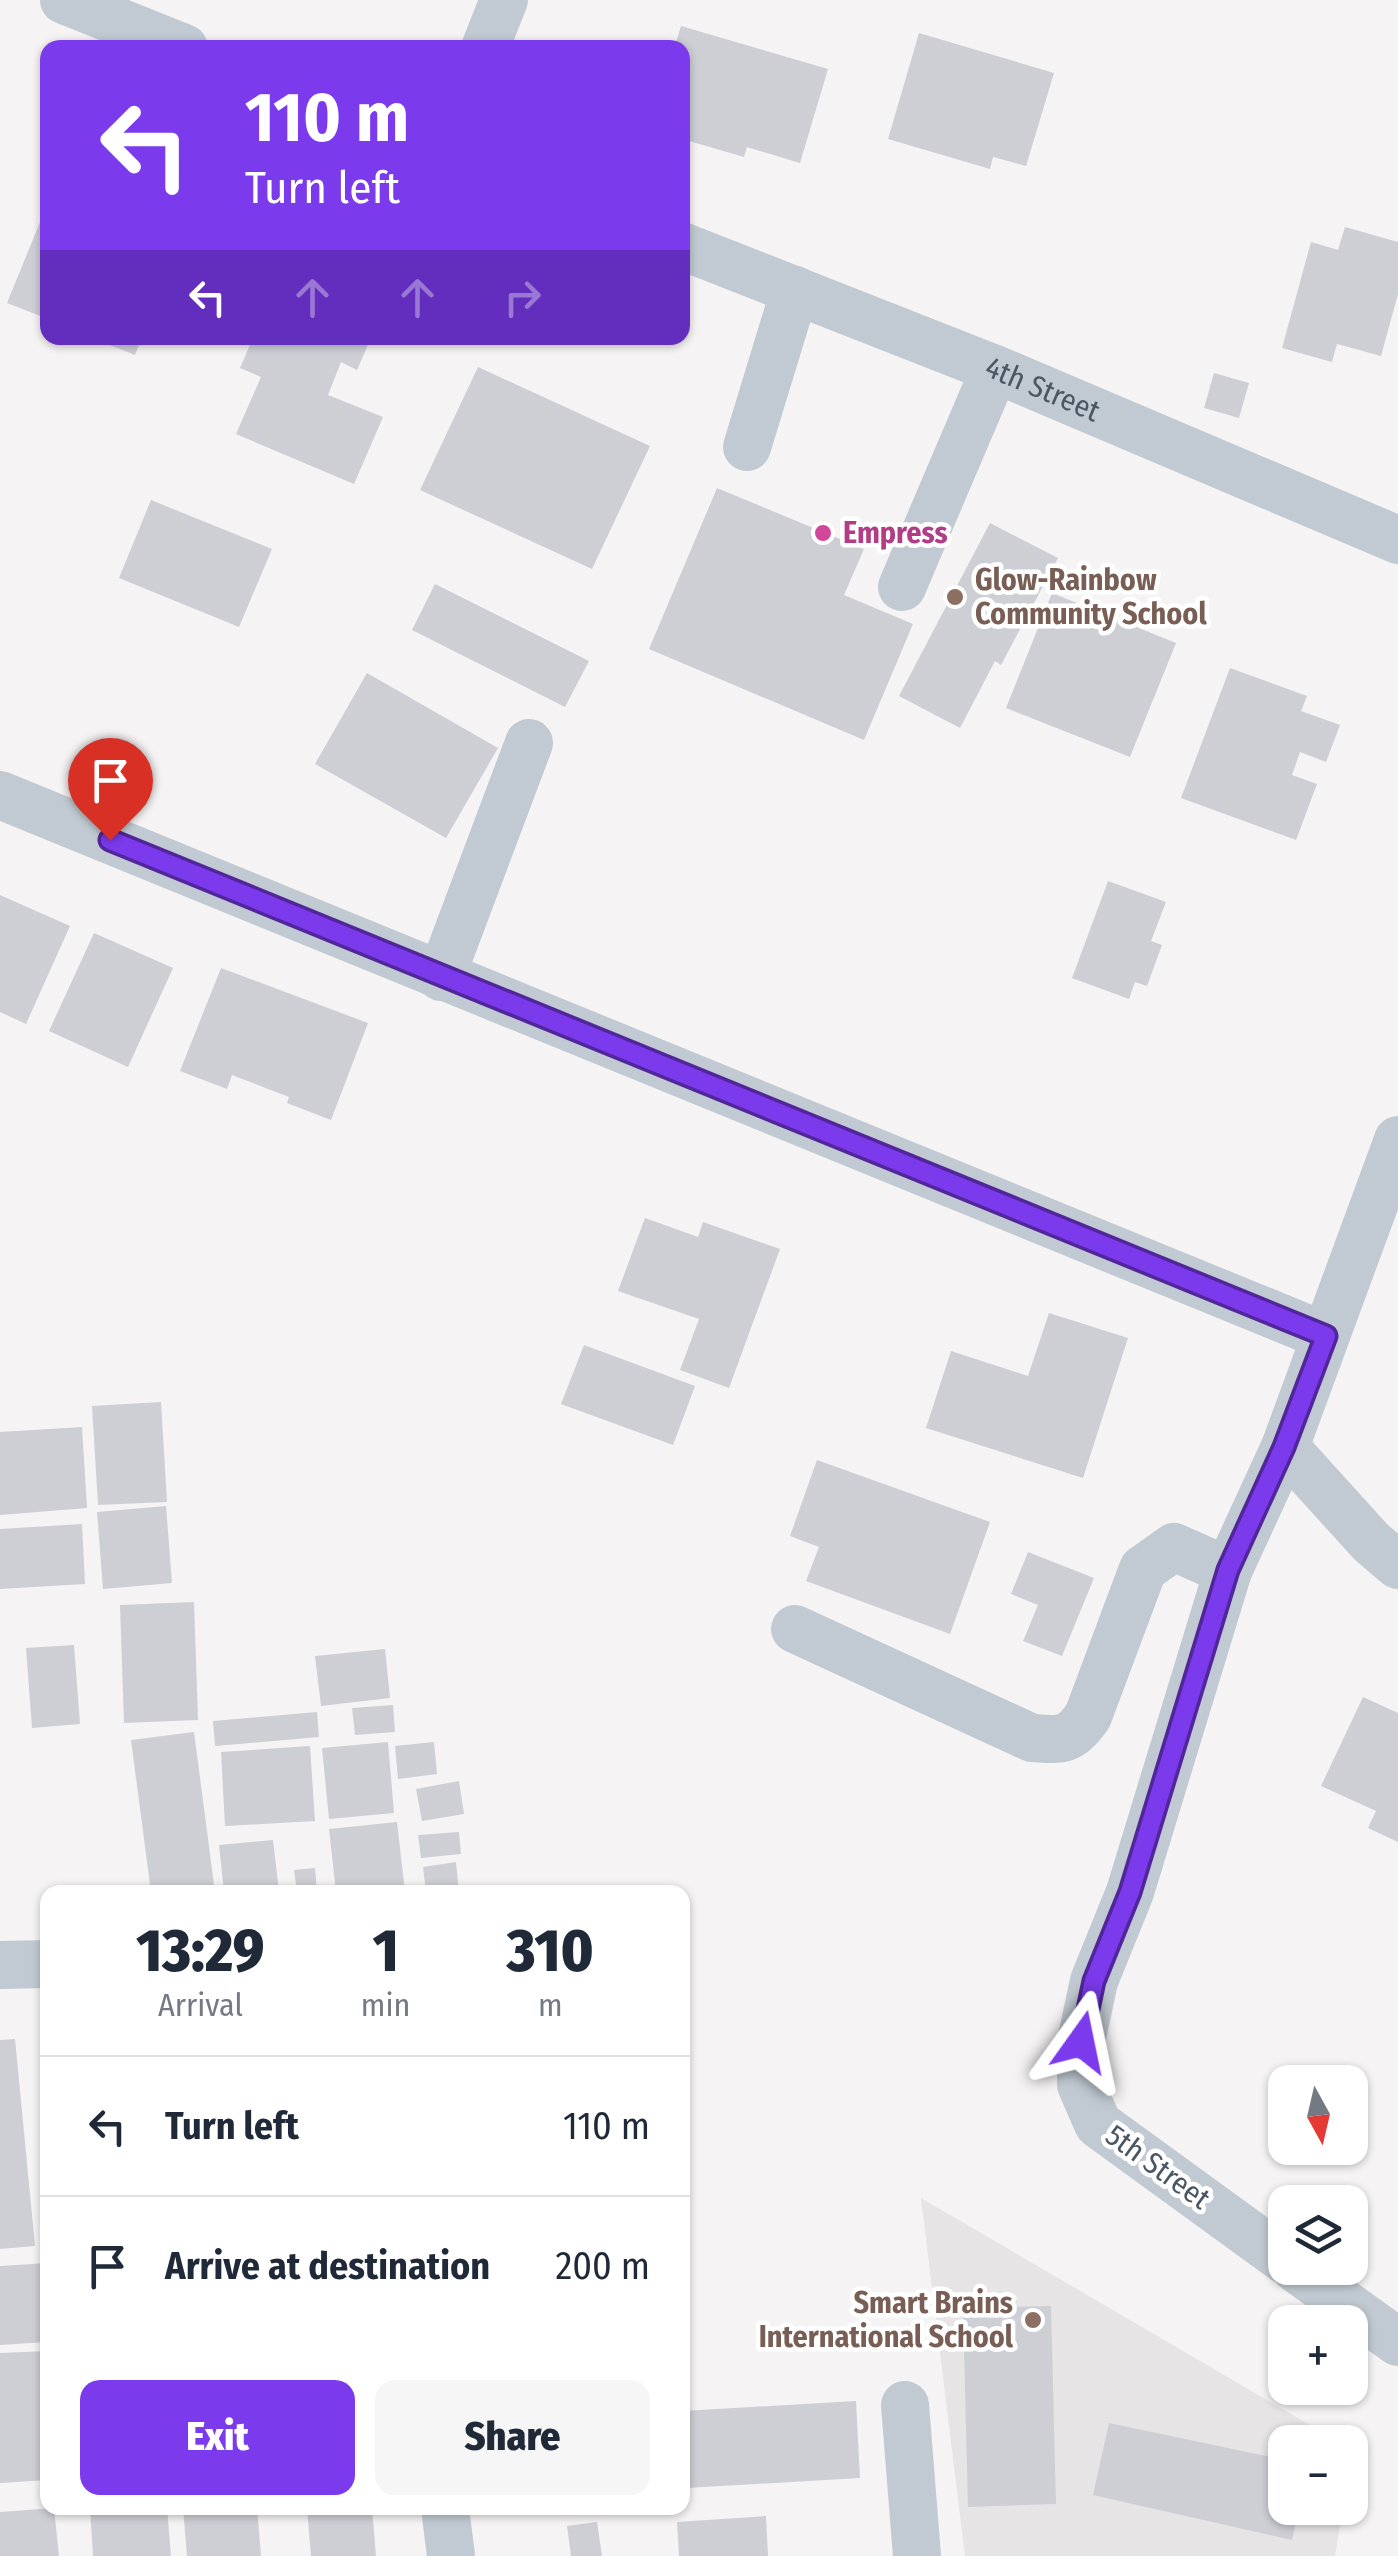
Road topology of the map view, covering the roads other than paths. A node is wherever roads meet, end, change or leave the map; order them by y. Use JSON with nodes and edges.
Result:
{"nodes":[{"id":1,"x":64,"y":0,"type":"edge"},
{"id":2,"x":504,"y":0,"type":"edge"},
{"id":3,"x":164,"y":40,"type":"edge"},
{"id":4,"x":489,"y":40,"type":"edge"},
{"id":5,"x":690,"y":249,"type":"edge"},
{"id":6,"x":795,"y":290,"type":"junction"},
{"id":7,"x":995,"y":369,"type":"junction"},
{"id":8,"x":747,"y":447,"type":"dead end"},
{"id":9,"x":1398,"y":540,"type":"edge"},
{"id":10,"x":902,"y":587,"type":"dead end"},
{"id":11,"x":529,"y":743,"type":"dead end"},
{"id":12,"x":0,"y":795,"type":"edge"},
{"id":13,"x":441,"y":976,"type":"junction"},
{"id":14,"x":1398,"y":1140,"type":"edge"},
{"id":15,"x":1326,"y":1336,"type":"junction"},
{"id":16,"x":1284,"y":1447,"type":"junction"},
{"id":17,"x":1398,"y":1566,"type":"edge"},
{"id":18,"x":1228,"y":1570,"type":"junction"},
{"id":19,"x":795,"y":1629,"type":"dead end"},
{"id":20,"x":40,"y":1964,"type":"edge"},
{"id":21,"x":0,"y":1965,"type":"edge"},
{"id":22,"x":1268,"y":2248,"type":"edge"},
{"id":23,"x":1319,"y":2285,"type":"edge"},
{"id":24,"x":1398,"y":2342,"type":"edge"},
{"id":25,"x":905,"y":2405,"type":"dead end"},
{"id":26,"x":446,"y":2515,"type":"edge"},
{"id":27,"x":451,"y":2556,"type":"edge"},
{"id":28,"x":917,"y":2556,"type":"edge"}],
"edges":[{"from":1,"to":3,"type":"street"},
{"from":2,"to":4,"type":"street"},
{"from":5,"to":6,"type":"street","name":"4th Street"},
{"from":6,"to":7,"type":"street","name":"4th Street"},
{"from":6,"to":8,"type":"street"},
{"from":7,"to":9,"type":"street","name":"4th Street"},
{"from":7,"to":10,"type":"street"},
{"from":11,"to":13,"type":"street"},
{"from":12,"to":13,"type":"street"},
{"from":13,"to":15,"type":"street"},
{"from":14,"to":15,"type":"street","name":"5th Street"},
{"from":15,"to":16,"type":"street","name":"5th Street"},
{"from":16,"to":17,"type":"street"},
{"from":16,"to":18,"type":"street","name":"5th Street"},
{"from":18,"to":19,"type":"street"},
{"from":18,"to":22,"type":"street","name":"5th Street"},
{"from":20,"to":21,"type":"street"},
{"from":23,"to":24,"type":"street"},
{"from":25,"to":28,"type":"street"},
{"from":26,"to":27,"type":"street"}]}
